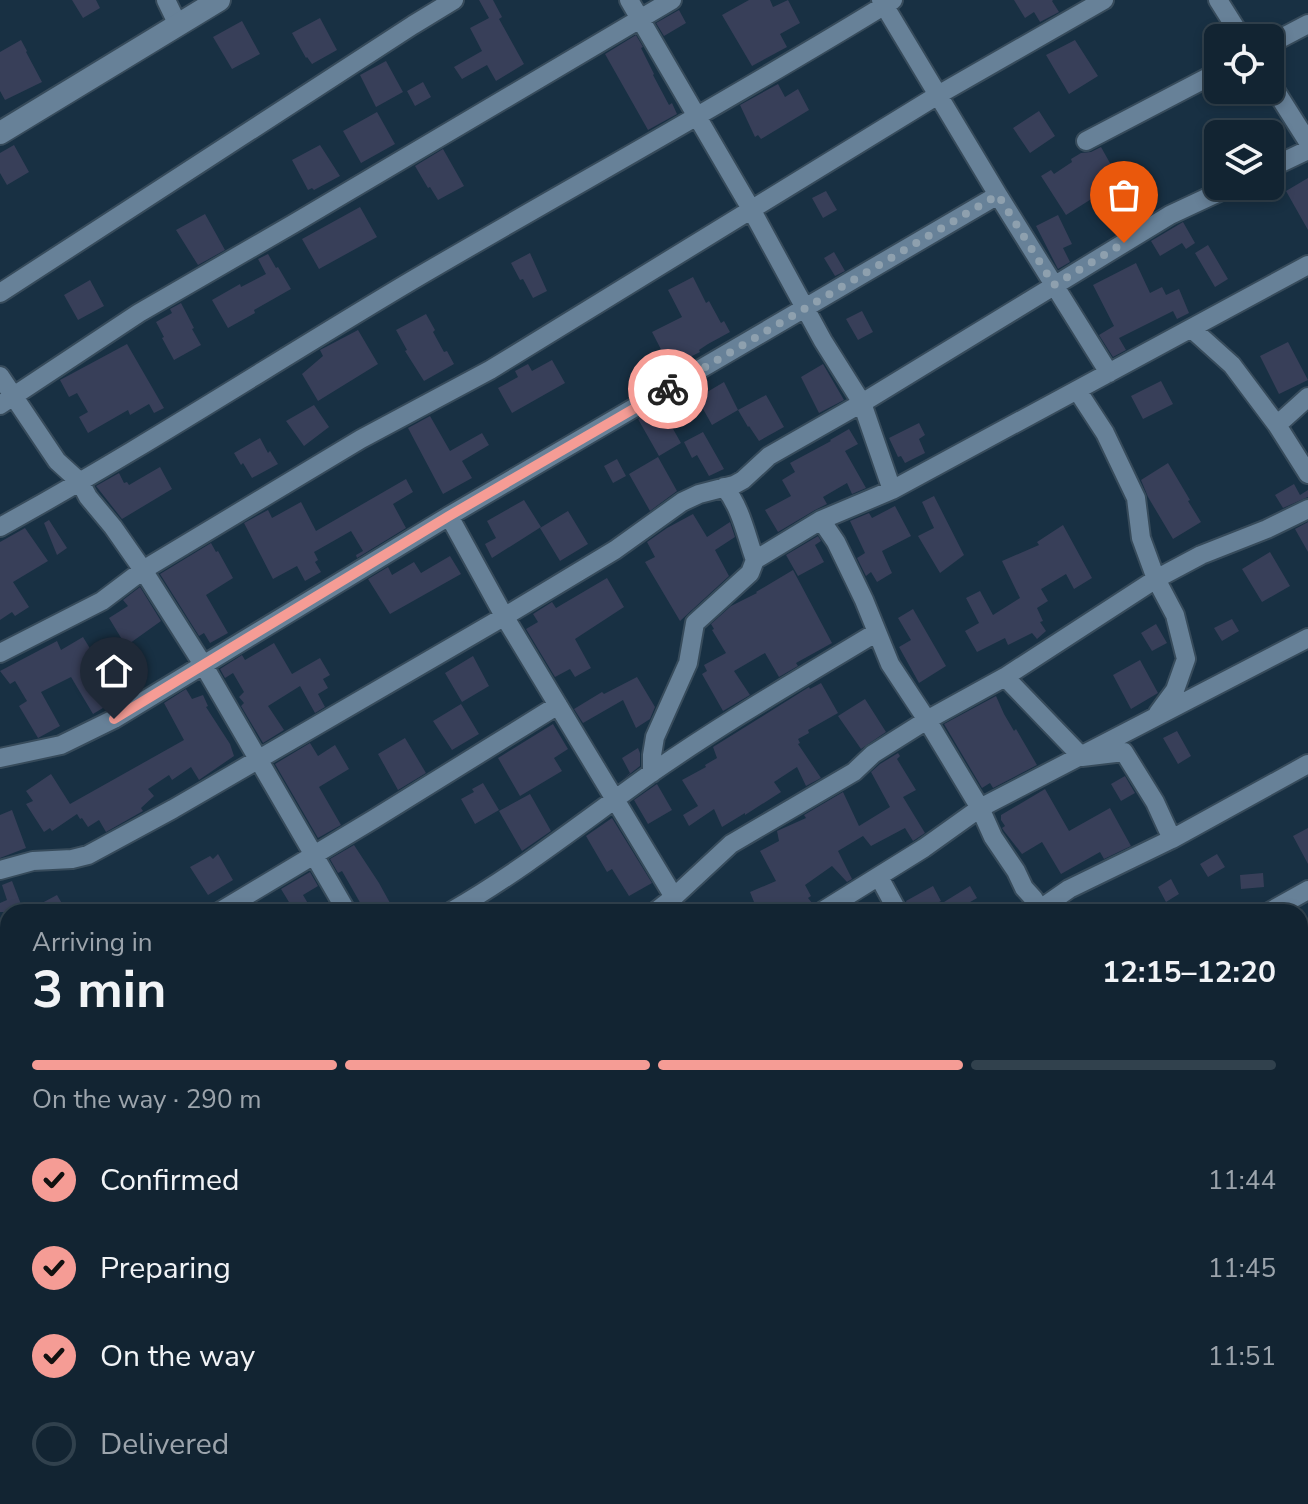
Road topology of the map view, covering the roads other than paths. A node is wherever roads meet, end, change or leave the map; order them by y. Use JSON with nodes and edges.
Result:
{"nodes":[{"id":1,"x":166,"y":0,"type":"edge"},
{"id":2,"x":219,"y":0,"type":"edge"},
{"id":3,"x":454,"y":0,"type":"edge"},
{"id":4,"x":629,"y":0,"type":"edge"},
{"id":5,"x":672,"y":0,"type":"edge"},
{"id":6,"x":1104,"y":0,"type":"edge"},
{"id":7,"x":1218,"y":0,"type":"edge"},
{"id":8,"x":886,"y":2,"type":"edge"},
{"id":9,"x":640,"y":18,"type":"junction"},
{"id":10,"x":1233,"y":24,"type":"edge"},
{"id":11,"x":1308,"y":24,"type":"edge"},
{"id":12,"x":178,"y":25,"type":"junction"},
{"id":13,"x":1284,"y":37,"type":"edge"},
{"id":14,"x":1204,"y":79,"type":"edge"},
{"id":15,"x":938,"y":95,"type":"junction"},
{"id":16,"x":1284,"y":104,"type":"edge"},
{"id":17,"x":698,"y":116,"type":"junction"},
{"id":18,"x":0,"y":133,"type":"edge"},
{"id":19,"x":1086,"y":141,"type":"dead end"},
{"id":20,"x":1308,"y":142,"type":"edge"},
{"id":21,"x":1308,"y":150,"type":"edge"},
{"id":22,"x":1284,"y":161,"type":"edge"},
{"id":23,"x":998,"y":195,"type":"junction"},
{"id":24,"x":1204,"y":199,"type":"edge"},
{"id":25,"x":751,"y":209,"type":"junction"},
{"id":26,"x":1308,"y":265,"type":"edge"},
{"id":27,"x":1054,"y":285,"type":"junction"},
{"id":28,"x":0,"y":293,"type":"edge"},
{"id":29,"x":805,"y":308,"type":"junction"},
{"id":30,"x":1192,"y":329,"type":"junction"},
{"id":31,"x":1109,"y":373,"type":"junction"},
{"id":32,"x":0,"y":376,"type":"edge"},
{"id":33,"x":1077,"y":390,"type":"junction"},
{"id":34,"x":1308,"y":397,"type":"edge"},
{"id":35,"x":8,"y":401,"type":"edge"},
{"id":36,"x":862,"y":403,"type":"junction"},
{"id":37,"x":1277,"y":425,"type":"junction"},
{"id":38,"x":1308,"y":474,"type":"edge"},
{"id":39,"x":80,"y":482,"type":"junction"},
{"id":40,"x":724,"y":487,"type":"junction"},
{"id":41,"x":892,"y":490,"type":"junction"},
{"id":42,"x":1308,"y":509,"type":"edge"},
{"id":43,"x":449,"y":516,"type":"junction"},
{"id":44,"x":821,"y":520,"type":"junction"},
{"id":45,"x":0,"y":527,"type":"edge"},
{"id":46,"x":755,"y":560,"type":"junction"},
{"id":47,"x":143,"y":570,"type":"junction"},
{"id":48,"x":1156,"y":579,"type":"junction"},
{"id":49,"x":504,"y":616,"type":"junction"},
{"id":50,"x":877,"y":632,"type":"junction"},
{"id":51,"x":1308,"y":638,"type":"edge"},
{"id":52,"x":0,"y":653,"type":"edge"},
{"id":53,"x":204,"y":666,"type":"junction"},
{"id":54,"x":1005,"y":677,"type":"junction"},
{"id":55,"x":558,"y":705,"type":"junction"},
{"id":56,"x":1154,"y":719,"type":"junction"},
{"id":57,"x":927,"y":720,"type":"junction"},
{"id":58,"x":1082,"y":757,"type":"junction"},
{"id":59,"x":0,"y":758,"type":"edge"},
{"id":60,"x":259,"y":761,"type":"junction"},
{"id":61,"x":1308,"y":764,"type":"edge"},
{"id":62,"x":652,"y":773,"type":"junction"},
{"id":63,"x":615,"y":800,"type":"junction"},
{"id":64,"x":980,"y":808,"type":"junction"},
{"id":65,"x":1172,"y":839,"type":"junction"},
{"id":66,"x":315,"y":855,"type":"junction"},
{"id":67,"x":0,"y":870,"type":"edge"},
{"id":68,"x":879,"y":877,"type":"junction"},
{"id":69,"x":1308,"y":890,"type":"edge"},
{"id":70,"x":674,"y":897,"type":"junction"},
{"id":71,"x":232,"y":904,"type":"edge"},
{"id":72,"x":343,"y":904,"type":"edge"},
{"id":73,"x":464,"y":904,"type":"edge"},
{"id":74,"x":665,"y":904,"type":"edge"},
{"id":75,"x":834,"y":904,"type":"edge"},
{"id":76,"x":894,"y":904,"type":"edge"},
{"id":77,"x":1034,"y":904,"type":"edge"},
{"id":78,"x":1047,"y":904,"type":"edge"},
{"id":79,"x":1283,"y":904,"type":"edge"}],
"edges":[{"from":1,"to":12,"type":"street"},
{"from":2,"to":12,"type":"street"},
{"from":3,"to":28,"type":"street"},
{"from":4,"to":9,"type":"street"},
{"from":5,"to":9,"type":"street"},
{"from":6,"to":15,"type":"street"},
{"from":7,"to":10,"type":"street"},
{"from":8,"to":15,"type":"street"},
{"from":8,"to":17,"type":"street"},
{"from":9,"to":17,"type":"street"},
{"from":9,"to":35,"type":"street"},
{"from":11,"to":13,"type":"street"},
{"from":12,"to":18,"type":"street"},
{"from":14,"to":19,"type":"street"},
{"from":15,"to":23,"type":"street"},
{"from":15,"to":25,"type":"street"},
{"from":16,"to":20,"type":"street"},
{"from":17,"to":25,"type":"street"},
{"from":17,"to":39,"type":"street"},
{"from":21,"to":22,"type":"street"},
{"from":23,"to":27,"type":"street"},
{"from":23,"to":29,"type":"street"},
{"from":24,"to":27,"type":"street"},
{"from":25,"to":29,"type":"street"},
{"from":25,"to":47,"type":"street"},
{"from":26,"to":30,"type":"street"},
{"from":27,"to":31,"type":"street"},
{"from":27,"to":36,"type":"street"},
{"from":29,"to":36,"type":"street"},
{"from":29,"to":43,"type":"street"},
{"from":30,"to":31,"type":"street"},
{"from":30,"to":37,"type":"street"},
{"from":31,"to":33,"type":"street"},
{"from":32,"to":35,"type":"street"},
{"from":33,"to":41,"type":"street"},
{"from":33,"to":48,"type":"street"},
{"from":34,"to":37,"type":"street"},
{"from":35,"to":39,"type":"street"},
{"from":36,"to":40,"type":"street"},
{"from":36,"to":41,"type":"street"},
{"from":37,"to":38,"type":"street"},
{"from":39,"to":45,"type":"street"},
{"from":39,"to":47,"type":"street"},
{"from":40,"to":46,"type":"street"},
{"from":40,"to":49,"type":"street"},
{"from":41,"to":44,"type":"street"},
{"from":42,"to":48,"type":"street"},
{"from":43,"to":49,"type":"street"},
{"from":43,"to":53,"type":"street"},
{"from":44,"to":46,"type":"street"},
{"from":44,"to":50,"type":"street"},
{"from":46,"to":62,"type":"street"},
{"from":47,"to":52,"type":"street"},
{"from":47,"to":53,"type":"street"},
{"from":48,"to":54,"type":"street"},
{"from":48,"to":56,"type":"street"},
{"from":49,"to":55,"type":"street"},
{"from":49,"to":60,"type":"street"},
{"from":50,"to":57,"type":"street"},
{"from":50,"to":62,"type":"street"},
{"from":51,"to":56,"type":"street"},
{"from":53,"to":59,"type":"street"},
{"from":53,"to":60,"type":"street"},
{"from":54,"to":57,"type":"street"},
{"from":54,"to":58,"type":"street"},
{"from":55,"to":63,"type":"street"},
{"from":55,"to":66,"type":"street"},
{"from":56,"to":58,"type":"street"},
{"from":57,"to":64,"type":"street"},
{"from":57,"to":70,"type":"street"},
{"from":58,"to":64,"type":"street"},
{"from":58,"to":65,"type":"street"},
{"from":60,"to":66,"type":"street"},
{"from":60,"to":67,"type":"street"},
{"from":61,"to":65,"type":"street"},
{"from":62,"to":63,"type":"street"},
{"from":63,"to":70,"type":"street"},
{"from":63,"to":73,"type":"street"},
{"from":64,"to":68,"type":"street"},
{"from":64,"to":77,"type":"street"},
{"from":65,"to":78,"type":"street"},
{"from":66,"to":71,"type":"street"},
{"from":66,"to":72,"type":"street"},
{"from":68,"to":75,"type":"street"},
{"from":68,"to":76,"type":"street"},
{"from":69,"to":79,"type":"street"},
{"from":70,"to":74,"type":"street"}]}
